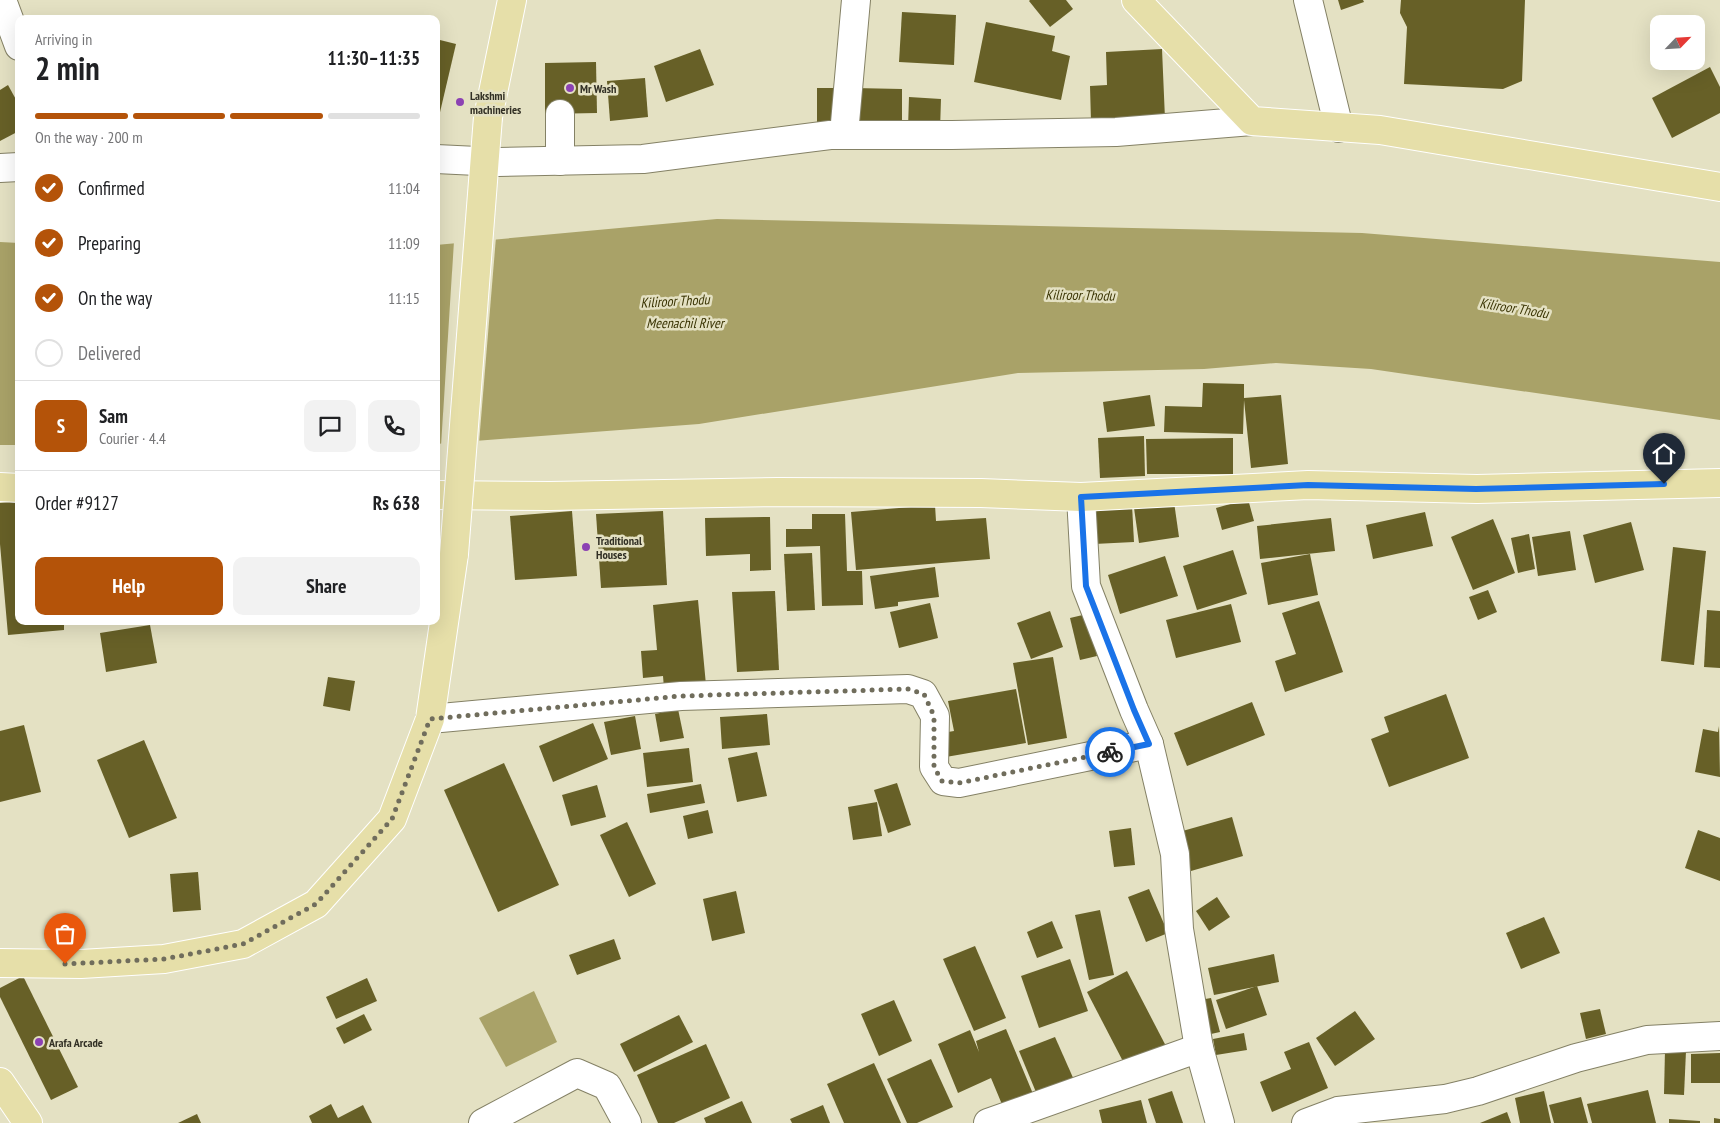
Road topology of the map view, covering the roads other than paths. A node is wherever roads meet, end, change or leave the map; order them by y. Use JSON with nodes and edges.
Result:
{"nodes":[{"id":1,"x":2,"y":0,"type":"edge"},
{"id":2,"x":512,"y":0,"type":"edge"},
{"id":3,"x":856,"y":0,"type":"edge"},
{"id":4,"x":1136,"y":0,"type":"edge"},
{"id":5,"x":1308,"y":0,"type":"edge"},
{"id":6,"x":15,"y":35,"type":"edge"},
{"id":7,"x":560,"y":114,"type":"dead end"},
{"id":8,"x":1252,"y":121,"type":"junction"},
{"id":9,"x":1339,"y":128,"type":"junction"},
{"id":10,"x":844,"y":134,"type":"junction"},
{"id":11,"x":440,"y":159,"type":"edge"},
{"id":12,"x":560,"y":161,"type":"junction"},
{"id":13,"x":15,"y":167,"type":"edge"},
{"id":14,"x":0,"y":168,"type":"edge"},
{"id":15,"x":1720,"y":187,"type":"edge"},
{"id":16,"x":1720,"y":483,"type":"edge"},
{"id":17,"x":0,"y":488,"type":"edge"},
{"id":18,"x":15,"y":488,"type":"edge"},
{"id":19,"x":440,"y":495,"type":"edge"},
{"id":20,"x":1081,"y":497,"type":"junction"},
{"id":21,"x":430,"y":719,"type":"junction"},
{"id":22,"x":1149,"y":744,"type":"junction"},
{"id":23,"x":0,"y":963,"type":"edge"},
{"id":24,"x":1720,"y":1036,"type":"edge"},
{"id":25,"x":1199,"y":1048,"type":"junction"},
{"id":26,"x":0,"y":1082,"type":"edge"},
{"id":27,"x":25,"y":1121,"type":"edge"},
{"id":28,"x":483,"y":1123,"type":"edge"},
{"id":29,"x":627,"y":1123,"type":"edge"},
{"id":30,"x":988,"y":1123,"type":"edge"},
{"id":31,"x":1220,"y":1123,"type":"edge"},
{"id":32,"x":1306,"y":1123,"type":"edge"}],
"edges":[{"from":1,"to":6,"type":"street"},
{"from":2,"to":21,"type":"main road","bridge":true},
{"from":3,"to":10,"type":"street"},
{"from":4,"to":8,"type":"main road"},
{"from":5,"to":9,"type":"street"},
{"from":7,"to":12,"type":"street"},
{"from":8,"to":9,"type":"main road"},
{"from":8,"to":10,"type":"street"},
{"from":9,"to":15,"type":"main road"},
{"from":10,"to":12,"type":"street"},
{"from":11,"to":12,"type":"street"},
{"from":13,"to":14,"type":"street"},
{"from":16,"to":20,"type":"main road"},
{"from":17,"to":18,"type":"main road"},
{"from":19,"to":20,"type":"main road"},
{"from":20,"to":22,"type":"street"},
{"from":21,"to":22,"type":"street"},
{"from":21,"to":23,"type":"main road"},
{"from":22,"to":25,"type":"street"},
{"from":24,"to":32,"type":"street"},
{"from":25,"to":30,"type":"street"},
{"from":25,"to":31,"type":"street"},
{"from":26,"to":27,"type":"main road"},
{"from":28,"to":29,"type":"street"}]}
